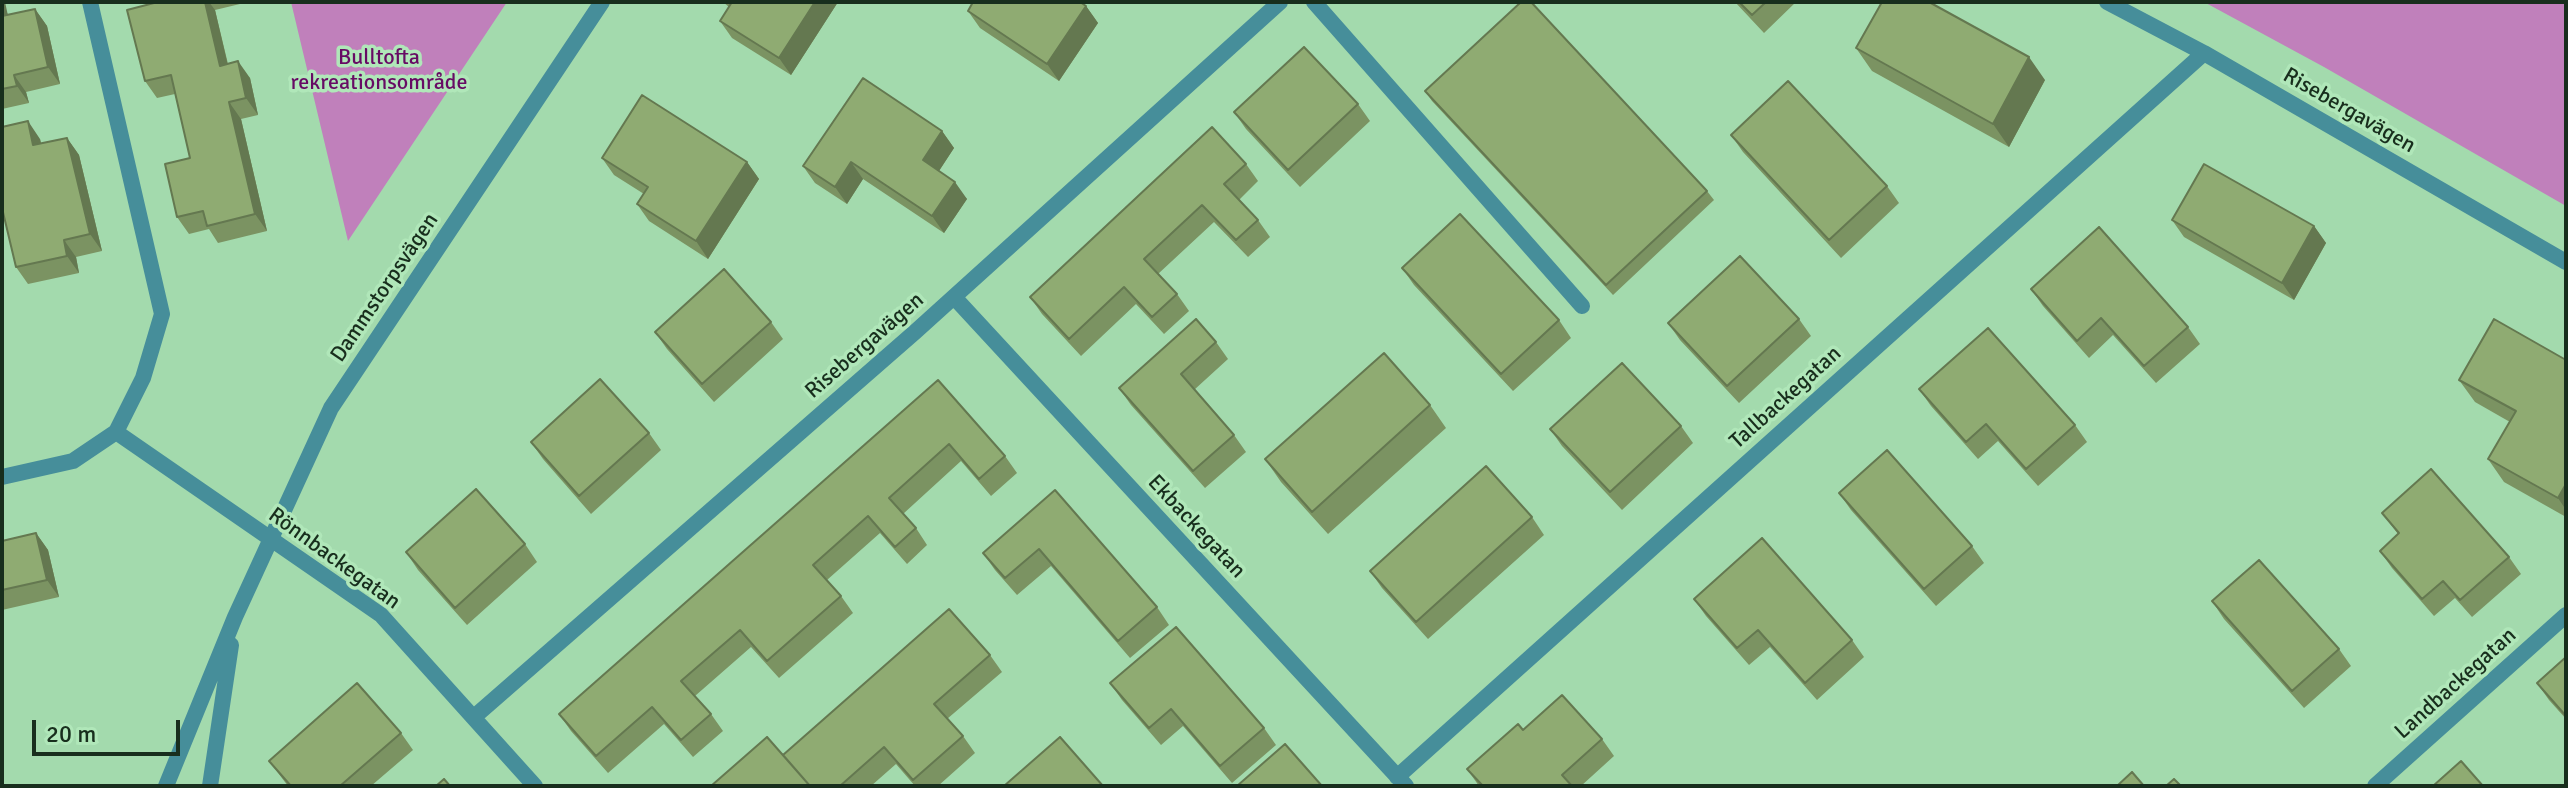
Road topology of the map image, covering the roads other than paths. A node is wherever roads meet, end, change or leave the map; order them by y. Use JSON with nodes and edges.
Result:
{"nodes":[{"id":1,"x":90,"y":2,"type":"edge"},
{"id":2,"x":602,"y":2,"type":"edge"},
{"id":3,"x":1280,"y":2,"type":"edge"},
{"id":4,"x":1314,"y":2,"type":"edge"},
{"id":5,"x":2107,"y":2,"type":"edge"},
{"id":6,"x":2204,"y":53,"type":"junction"},
{"id":7,"x":2566,"y":262,"type":"edge"},
{"id":8,"x":954,"y":297,"type":"junction"},
{"id":9,"x":1582,"y":306,"type":"dead end"},
{"id":10,"x":116,"y":432,"type":"junction"},
{"id":11,"x":2,"y":477,"type":"edge"},
{"id":12,"x":270,"y":540,"type":"junction"},
{"id":13,"x":2566,"y":615,"type":"edge"},
{"id":14,"x":235,"y":617,"type":"junction"},
{"id":15,"x":474,"y":717,"type":"junction"},
{"id":16,"x":1402,"y":781,"type":"edge"},
{"id":17,"x":166,"y":786,"type":"edge"},
{"id":18,"x":210,"y":786,"type":"edge"},
{"id":19,"x":535,"y":786,"type":"edge"},
{"id":20,"x":2375,"y":786,"type":"edge"}],
"edges":[{"from":1,"to":10,"type":"street"},
{"from":2,"to":12,"type":"street","name":"Dammstorpsvägen"},
{"from":3,"to":8,"type":"street","name":"Risebergavägen"},
{"from":4,"to":9,"type":"street"},
{"from":5,"to":6,"type":"street","name":"Risebergavägen"},
{"from":6,"to":7,"type":"street","name":"Risebergavägen"},
{"from":6,"to":16,"type":"street","name":"Tallbackegatan"},
{"from":8,"to":15,"type":"street","name":"Risebergavägen"},
{"from":8,"to":16,"type":"street","name":"Ekbackegatan"},
{"from":10,"to":11,"type":"street"},
{"from":10,"to":12,"type":"street","name":"Rönnbackegatan"},
{"from":12,"to":14,"type":"street","name":"Dammstorpsvägen"},
{"from":12,"to":15,"type":"street","name":"Rönnbackegatan"},
{"from":13,"to":20,"type":"street","name":"Landbackegatan"},
{"from":14,"to":17,"type":"street","name":"Dammstorpsvägen"},
{"from":14,"to":18,"type":"street","name":"Dammstorpsvägen"},
{"from":15,"to":19,"type":"street","name":"Rönnbackegatan"}]}
